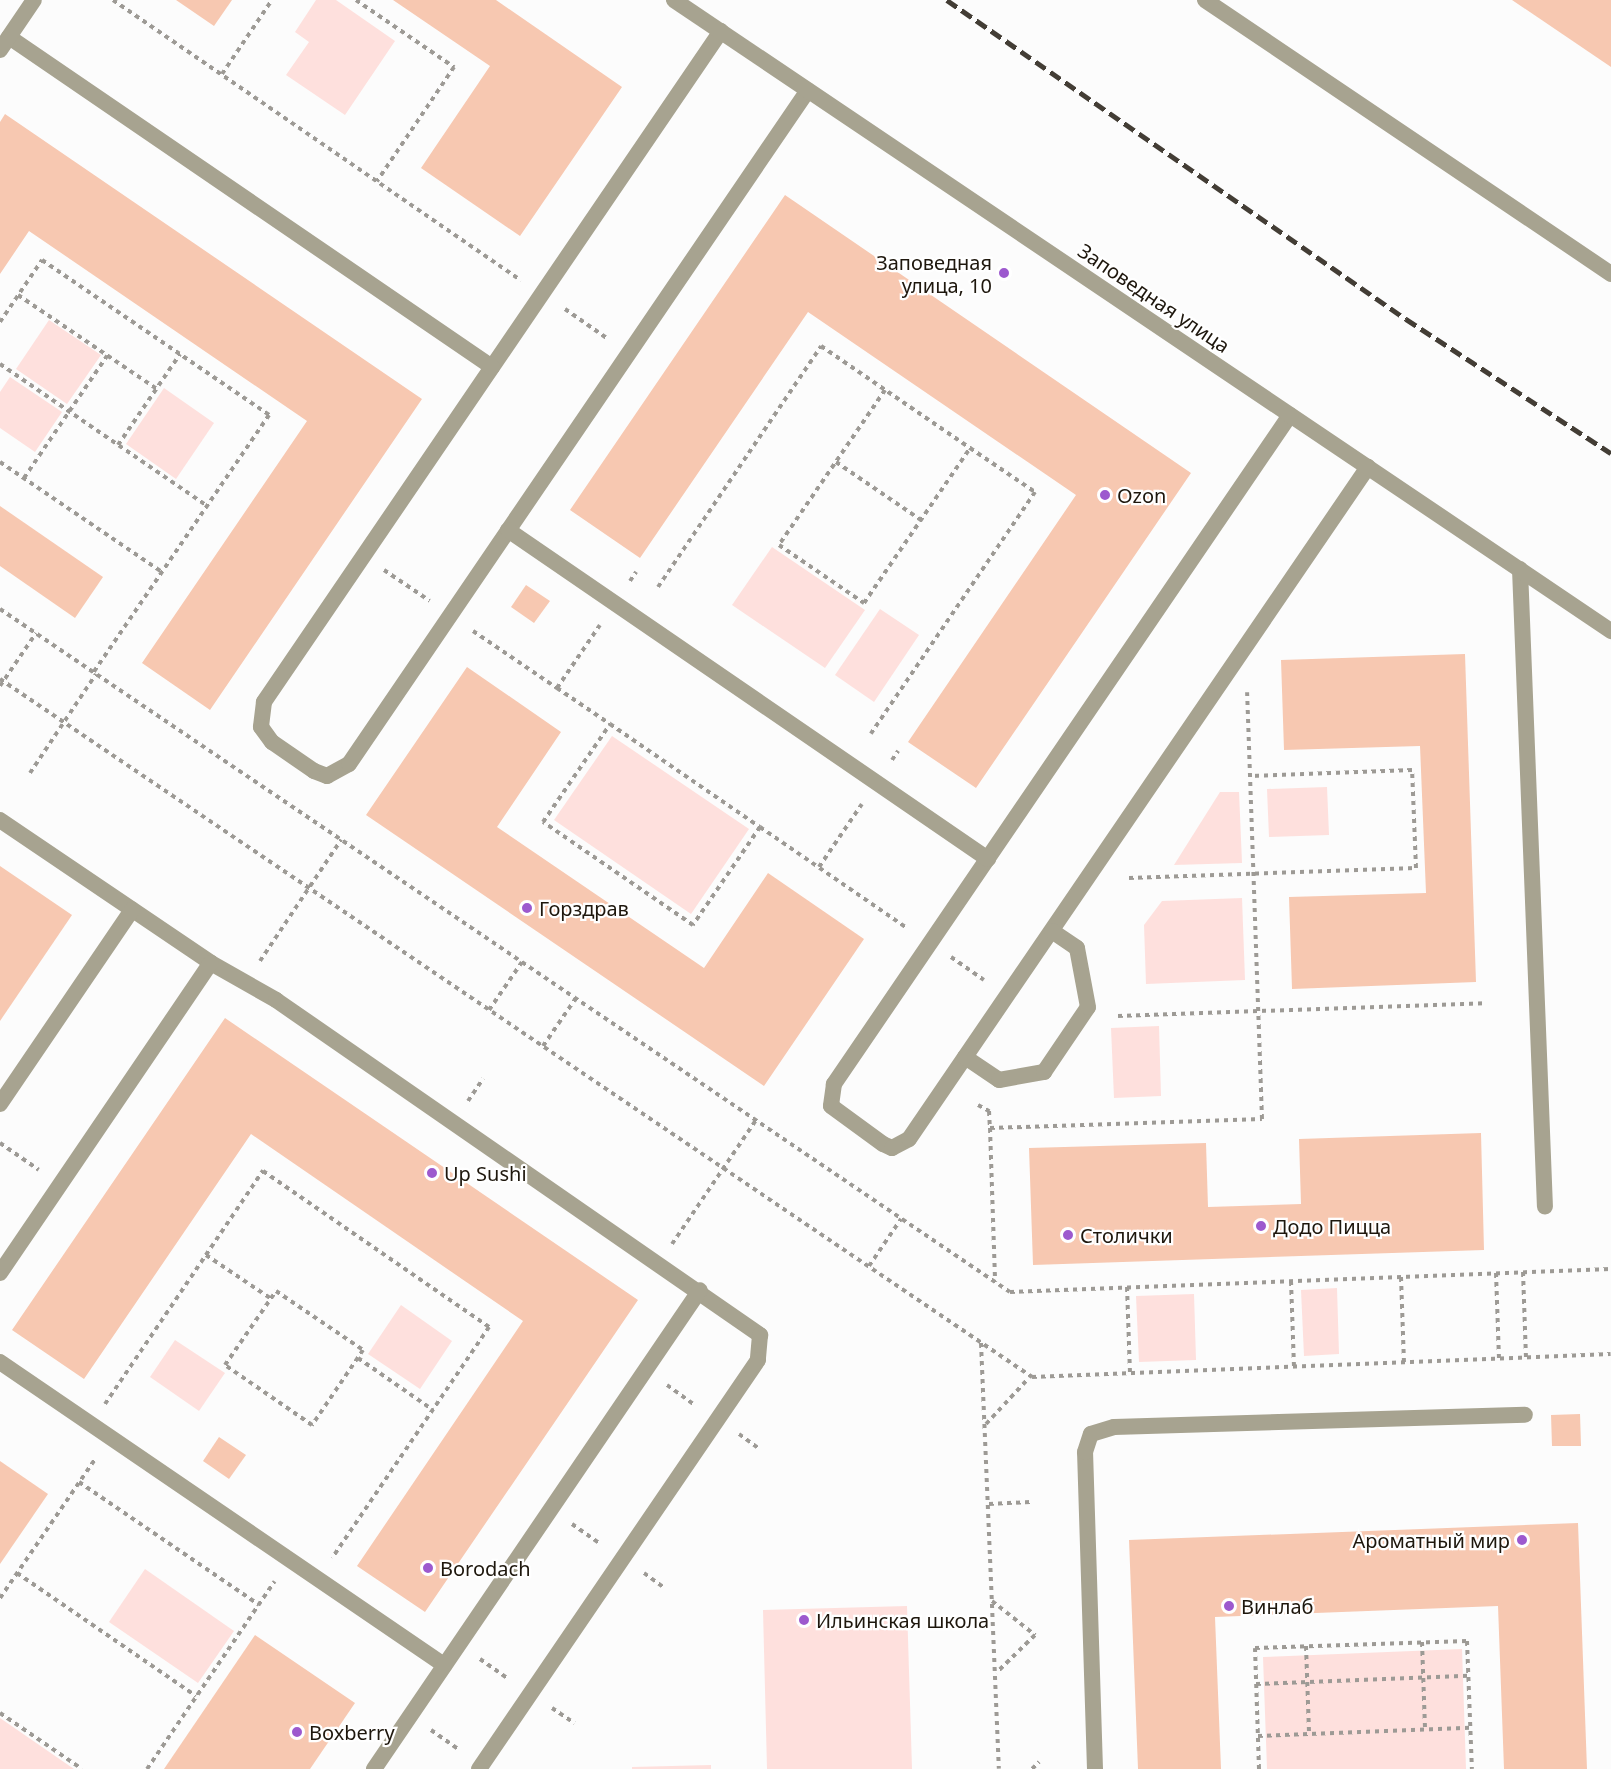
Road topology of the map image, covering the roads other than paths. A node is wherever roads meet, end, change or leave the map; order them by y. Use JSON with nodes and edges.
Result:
{"nodes":[{"id":1,"x":34,"y":0,"type":"edge"},
{"id":2,"x":674,"y":0,"type":"edge"},
{"id":3,"x":1205,"y":0,"type":"edge"},
{"id":4,"x":721,"y":31,"type":"junction"},
{"id":5,"x":4,"y":43,"type":"edge"},
{"id":6,"x":808,"y":90,"type":"junction"},
{"id":7,"x":1611,"y":274,"type":"edge"},
{"id":8,"x":492,"y":367,"type":"junction"},
{"id":9,"x":1290,"y":415,"type":"junction"},
{"id":10,"x":1368,"y":467,"type":"junction"},
{"id":11,"x":508,"y":530,"type":"junction"},
{"id":12,"x":1520,"y":569,"type":"junction"},
{"id":13,"x":1611,"y":630,"type":"edge"},
{"id":14,"x":0,"y":820,"type":"edge"},
{"id":15,"x":988,"y":859,"type":"junction"},
{"id":16,"x":132,"y":910,"type":"junction"},
{"id":17,"x":1052,"y":931,"type":"junction"},
{"id":18,"x":211,"y":963,"type":"junction"},
{"id":19,"x":965,"y":1057,"type":"junction"},
{"id":20,"x":0,"y":1104,"type":"edge"},
{"id":21,"x":1545,"y":1207,"type":"dead end"},
{"id":22,"x":0,"y":1272,"type":"edge"},
{"id":23,"x":700,"y":1290,"type":"junction"},
{"id":24,"x":0,"y":1362,"type":"edge"},
{"id":25,"x":1525,"y":1415,"type":"dead end"},
{"id":26,"x":444,"y":1665,"type":"junction"},
{"id":27,"x":480,"y":1767,"type":"edge"},
{"id":28,"x":374,"y":1769,"type":"edge"},
{"id":29,"x":1095,"y":1769,"type":"edge"}],
"edges":[{"from":1,"to":5,"type":"street"},
{"from":2,"to":4,"type":"street","name":"Заповедная улица"},
{"from":3,"to":7,"type":"street"},
{"from":4,"to":6,"type":"street","name":"Заповедная улица"},
{"from":4,"to":8,"type":"street"},
{"from":5,"to":8,"type":"street"},
{"from":6,"to":9,"type":"street","name":"Заповедная улица"},
{"from":6,"to":11,"type":"street"},
{"from":8,"to":11,"type":"street"},
{"from":9,"to":10,"type":"street","name":"Заповедная улица"},
{"from":9,"to":15,"type":"street"},
{"from":10,"to":12,"type":"street","name":"Заповедная улица"},
{"from":10,"to":17,"type":"street"},
{"from":11,"to":15,"type":"street"},
{"from":12,"to":13,"type":"street","name":"Заповедная улица"},
{"from":12,"to":21,"type":"street"},
{"from":14,"to":16,"type":"street"},
{"from":15,"to":19,"type":"street"},
{"from":16,"to":18,"type":"street"},
{"from":16,"to":20,"type":"street"},
{"from":17,"to":19,"type":"street"},
{"from":17,"to":19,"type":"street"},
{"from":18,"to":22,"type":"street"},
{"from":18,"to":23,"type":"street"},
{"from":23,"to":26,"type":"street"},
{"from":23,"to":27,"type":"street"},
{"from":24,"to":26,"type":"street"},
{"from":25,"to":29,"type":"street"},
{"from":26,"to":28,"type":"street"}]}
